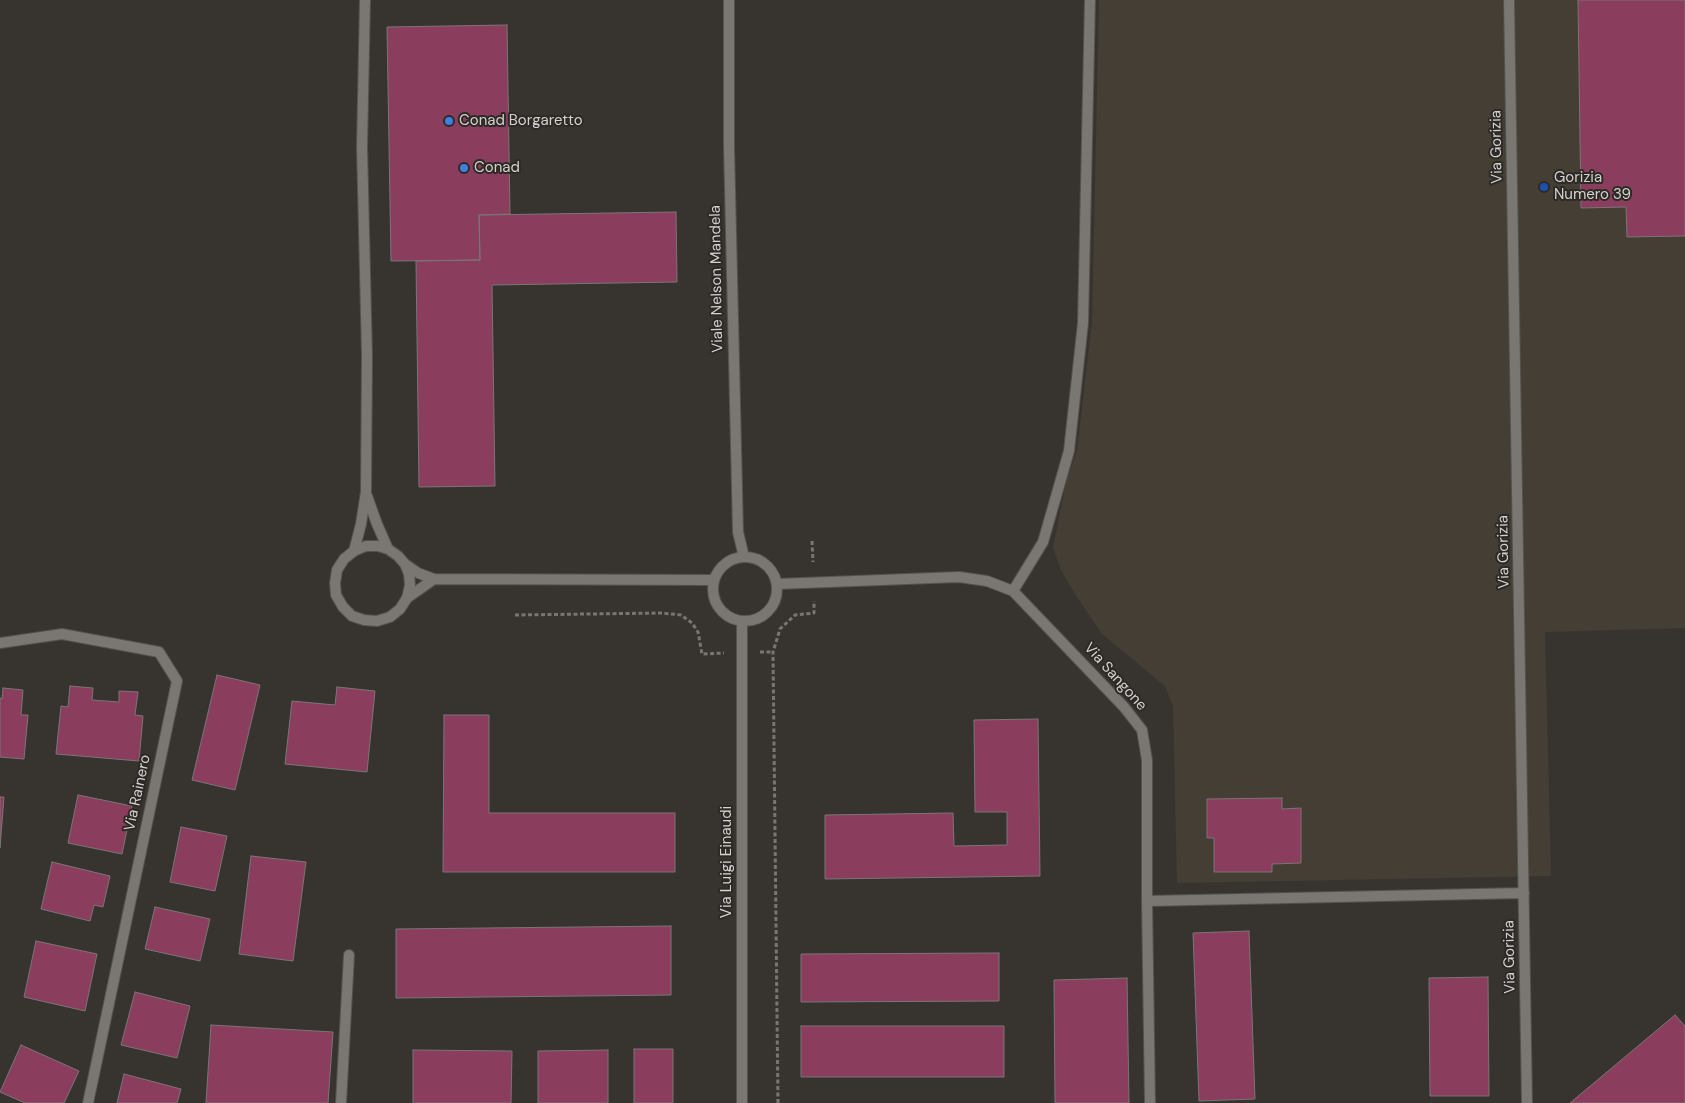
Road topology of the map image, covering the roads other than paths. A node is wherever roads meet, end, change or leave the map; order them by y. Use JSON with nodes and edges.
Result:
{"nodes":[{"id":1,"x":365,"y":0,"type":"edge"},
{"id":2,"x":729,"y":0,"type":"edge"},
{"id":3,"x":1090,"y":0,"type":"edge"},
{"id":4,"x":1509,"y":0,"type":"edge"},
{"id":5,"x":366,"y":492,"type":"junction"},
{"id":6,"x":388,"y":549,"type":"junction"},
{"id":7,"x":354,"y":551,"type":"junction"},
{"id":8,"x":744,"y":557,"type":"junction"},
{"id":9,"x":405,"y":564,"type":"junction"},
{"id":10,"x":434,"y":580,"type":"junction"},
{"id":11,"x":714,"y":580,"type":"junction"},
{"id":12,"x":777,"y":584,"type":"junction"},
{"id":13,"x":1013,"y":591,"type":"junction"},
{"id":14,"x":407,"y":598,"type":"junction"},
{"id":15,"x":742,"y":620,"type":"junction"},
{"id":16,"x":0,"y":644,"type":"edge"},
{"id":17,"x":1524,"y":893,"type":"junction"},
{"id":18,"x":1147,"y":901,"type":"junction"},
{"id":19,"x":349,"y":955,"type":"dead end"},
{"id":20,"x":88,"y":1103,"type":"edge"},
{"id":21,"x":341,"y":1103,"type":"edge"},
{"id":22,"x":742,"y":1103,"type":"edge"},
{"id":23,"x":1150,"y":1103,"type":"edge"},
{"id":24,"x":1527,"y":1103,"type":"edge"}],
"edges":[{"from":1,"to":5,"type":"street"},
{"from":2,"to":8,"type":"street","name":"Viale Nelson Mandela"},
{"from":3,"to":13,"type":"street"},
{"from":4,"to":17,"type":"street","name":"Via Gorizia"},
{"from":5,"to":6,"type":"street"},
{"from":5,"to":7,"type":"street"},
{"from":6,"to":7,"type":"street"},
{"from":6,"to":9,"type":"street"},
{"from":7,"to":14,"type":"street"},
{"from":8,"to":11,"type":"street"},
{"from":8,"to":12,"type":"street"},
{"from":9,"to":10,"type":"street"},
{"from":9,"to":14,"type":"street"},
{"from":10,"to":11,"type":"street"},
{"from":10,"to":14,"type":"street"},
{"from":11,"to":15,"type":"street"},
{"from":12,"to":13,"type":"street","name":"Via Sangone"},
{"from":12,"to":15,"type":"street"},
{"from":13,"to":18,"type":"street","name":"Via Sangone"},
{"from":15,"to":22,"type":"street","name":"Via Luigi Einaudi"},
{"from":16,"to":20,"type":"street","name":"Via Rainero"},
{"from":17,"to":18,"type":"street"},
{"from":17,"to":24,"type":"street","name":"Via Gorizia"},
{"from":18,"to":23,"type":"street","name":"Via Sangone"},
{"from":19,"to":21,"type":"street"}]}
